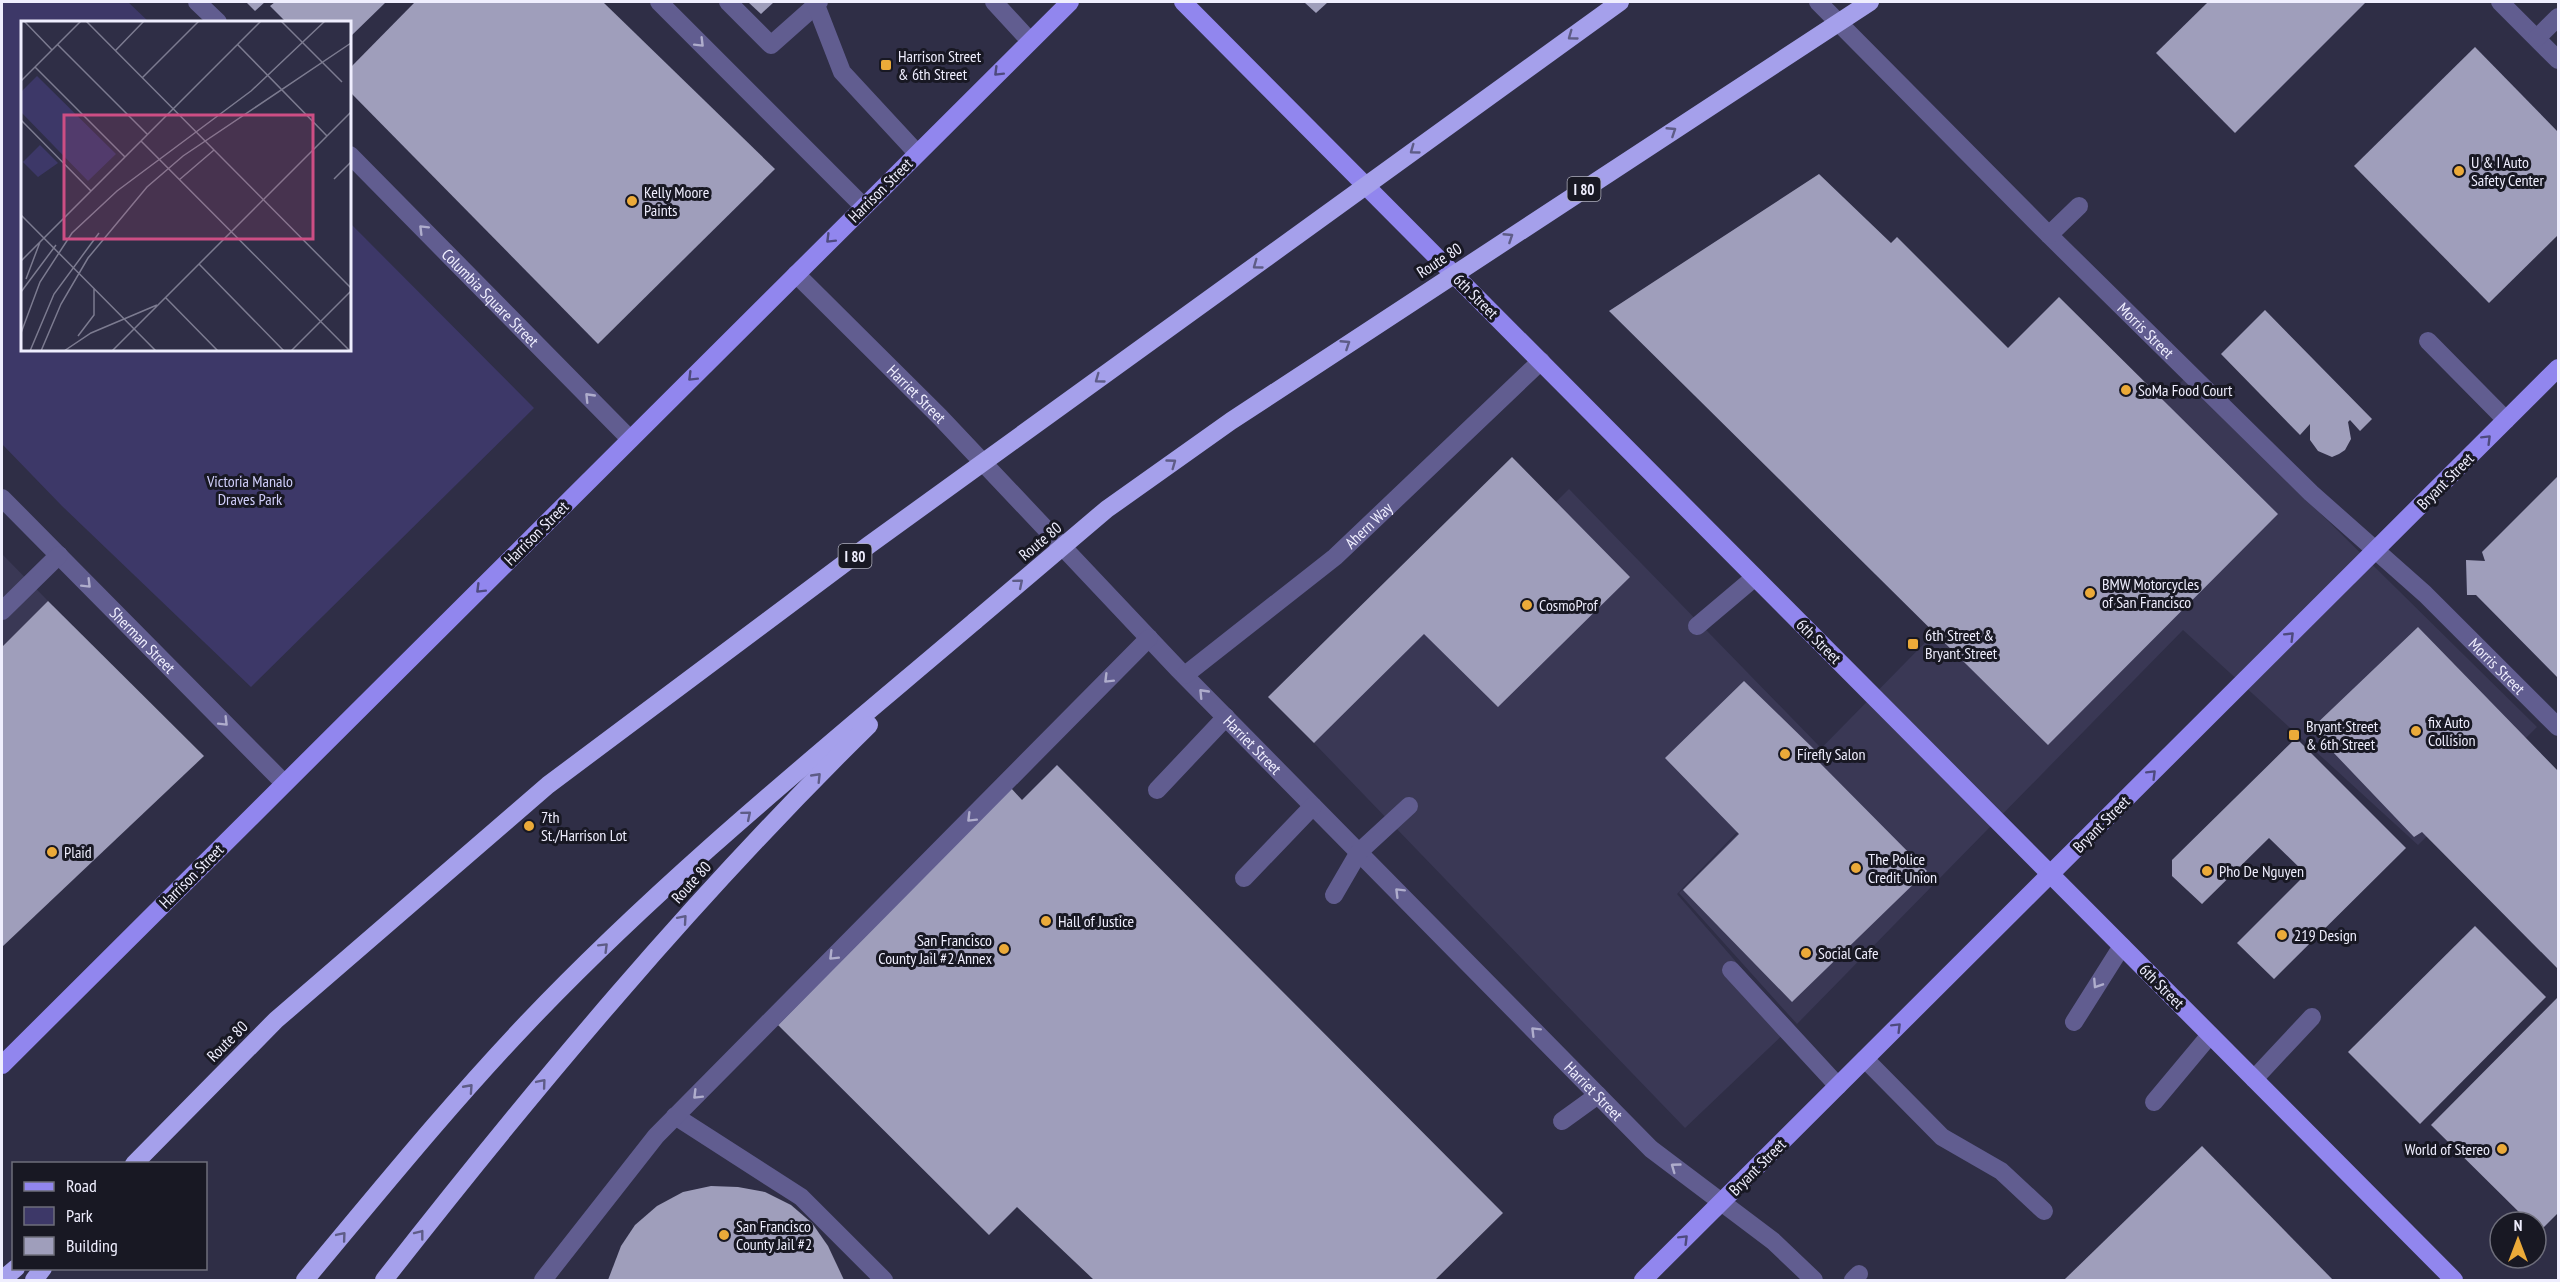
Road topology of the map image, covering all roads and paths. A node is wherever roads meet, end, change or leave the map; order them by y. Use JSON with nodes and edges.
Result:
{"nodes":[{"id":1,"x":197,"y":2,"type":"edge"},
{"id":2,"x":659,"y":2,"type":"edge"},
{"id":3,"x":728,"y":2,"type":"edge"},
{"id":4,"x":994,"y":2,"type":"edge"},
{"id":5,"x":1070,"y":2,"type":"edge"},
{"id":6,"x":1183,"y":2,"type":"edge"},
{"id":7,"x":1620,"y":2,"type":"edge"},
{"id":8,"x":1818,"y":2,"type":"edge"},
{"id":9,"x":1870,"y":2,"type":"edge"},
{"id":10,"x":2500,"y":2,"type":"edge"},
{"id":11,"x":818,"y":3,"type":"edge"},
{"id":12,"x":2559,"y":17,"type":"edge"},
{"id":13,"x":217,"y":21,"type":"edge"},
{"id":14,"x":2537,"y":38,"type":"junction"},
{"id":15,"x":1030,"y":41,"type":"junction"},
{"id":16,"x":2559,"y":60,"type":"edge"},
{"id":17,"x":917,"y":153,"type":"junction"},
{"id":18,"x":351,"y":156,"type":"edge"},
{"id":19,"x":863,"y":206,"type":"junction"},
{"id":20,"x":2079,"y":206,"type":"dead end"},
{"id":21,"x":2049,"y":235,"type":"junction"},
{"id":22,"x":796,"y":274,"type":"junction"},
{"id":23,"x":2428,"y":341,"type":"dead end"},
{"id":24,"x":1540,"y":361,"type":"junction"},
{"id":25,"x":2559,"y":368,"type":"edge"},
{"id":26,"x":2506,"y":420,"type":"junction"},
{"id":27,"x":630,"y":439,"type":"junction"},
{"id":28,"x":2,"y":498,"type":"edge"},
{"id":29,"x":2375,"y":551,"type":"junction"},
{"id":30,"x":58,"y":555,"type":"junction"},
{"id":31,"x":1755,"y":577,"type":"junction"},
{"id":32,"x":2,"y":611,"type":"edge"},
{"id":33,"x":975,"y":621,"type":"junction"},
{"id":34,"x":1697,"y":626,"type":"dead end"},
{"id":35,"x":1149,"y":638,"type":"junction"},
{"id":36,"x":1185,"y":675,"type":"junction"},
{"id":37,"x":1226,"y":717,"type":"junction"},
{"id":38,"x":2559,"y":727,"type":"edge"},
{"id":39,"x":284,"y":783,"type":"junction"},
{"id":40,"x":1157,"y":790,"type":"dead end"},
{"id":41,"x":1313,"y":806,"type":"junction"},
{"id":42,"x":1409,"y":807,"type":"dead end"},
{"id":43,"x":1359,"y":852,"type":"junction"},
{"id":44,"x":2051,"y":874,"type":"junction"},
{"id":45,"x":1244,"y":878,"type":"dead end"},
{"id":46,"x":1334,"y":895,"type":"dead end"},
{"id":47,"x":2122,"y":946,"type":"junction"},
{"id":48,"x":1731,"y":970,"type":"dead end"},
{"id":49,"x":2312,"y":1017,"type":"dead end"},
{"id":50,"x":2074,"y":1022,"type":"dead end"},
{"id":51,"x":2210,"y":1035,"type":"junction"},
{"id":52,"x":1865,"y":1059,"type":"junction"},
{"id":53,"x":2,"y":1065,"type":"edge"},
{"id":54,"x":2254,"y":1079,"type":"junction"},
{"id":55,"x":1838,"y":1086,"type":"junction"},
{"id":56,"x":1598,"y":1095,"type":"junction"},
{"id":57,"x":2154,"y":1102,"type":"dead end"},
{"id":58,"x":675,"y":1116,"type":"junction"},
{"id":59,"x":1562,"y":1121,"type":"dead end"},
{"id":60,"x":136,"y":1162,"type":"edge"},
{"id":61,"x":1722,"y":1202,"type":"junction"},
{"id":62,"x":2044,"y":1210,"type":"dead end"},
{"id":63,"x":15,"y":1270,"type":"edge"},
{"id":64,"x":2,"y":1280,"type":"edge"},
{"id":65,"x":304,"y":1281,"type":"edge"},
{"id":66,"x":384,"y":1281,"type":"edge"},
{"id":67,"x":543,"y":1281,"type":"edge"},
{"id":68,"x":884,"y":1281,"type":"edge"},
{"id":69,"x":1643,"y":1281,"type":"edge"},
{"id":70,"x":1814,"y":1281,"type":"edge"},
{"id":71,"x":2454,"y":1281,"type":"edge"}],
"edges":[{"from":1,"to":13,"type":"street"},
{"from":2,"to":19,"type":"street","one_way":true},
{"from":3,"to":11,"type":"street"},
{"from":4,"to":15,"type":"street"},
{"from":5,"to":15,"type":"main road","name":"Harrison Street"},
{"from":6,"to":24,"type":"main road","name":"6th Street"},
{"from":7,"to":60,"type":"highway","name":"Route 80","number":"I 80","one_way":true,"bridge":true},
{"from":8,"to":21,"type":"street","name":"Morris Street"},
{"from":33,"to":9,"type":"highway","name":"Route 80","number":"I 80","one_way":true,"bridge":true},
{"from":10,"to":14,"type":"street"},
{"from":11,"to":17,"type":"street"},
{"from":12,"to":14,"type":"street"},
{"from":14,"to":16,"type":"street"},
{"from":15,"to":17,"type":"main road","name":"Harrison Street","one_way":true},
{"from":17,"to":19,"type":"main road","name":"Harrison Street"},
{"from":27,"to":18,"type":"street","name":"Columbia Square Street","one_way":true},
{"from":19,"to":22,"type":"main road","name":"Harrison Street","one_way":true},
{"from":20,"to":21,"type":"street"},
{"from":21,"to":29,"type":"street","name":"Morris Street"},
{"from":22,"to":27,"type":"main road","name":"Harrison Street","one_way":true},
{"from":22,"to":35,"type":"street","name":"Harriet Street"},
{"from":23,"to":26,"type":"street"},
{"from":24,"to":31,"type":"main road","name":"6th Street"},
{"from":24,"to":36,"type":"street","name":"Ahern Way"},
{"from":25,"to":26,"type":"main road","name":"Bryant Street"},
{"from":29,"to":26,"type":"main road","name":"Bryant Street","one_way":true},
{"from":27,"to":39,"type":"main road","name":"Harrison Street","one_way":true},
{"from":28,"to":30,"type":"street","name":"Sherman Street"},
{"from":29,"to":38,"type":"street","name":"Morris Street"},
{"from":44,"to":29,"type":"main road","name":"Bryant Street","one_way":true},
{"from":30,"to":32,"type":"street"},
{"from":30,"to":39,"type":"street","name":"Sherman Street","one_way":true},
{"from":31,"to":34,"type":"street"},
{"from":31,"to":44,"type":"main road","name":"6th Street"},
{"from":65,"to":33,"type":"highway","one_way":true},
{"from":66,"to":33,"type":"highway","name":"Route 80","number":"I 80","one_way":true},
{"from":35,"to":36,"type":"street","name":"Harriet Street"},
{"from":35,"to":58,"type":"street","one_way":true},
{"from":37,"to":36,"type":"street","name":"Harriet Street","one_way":true},
{"from":37,"to":40,"type":"street"},
{"from":37,"to":41,"type":"street","name":"Harriet Street"},
{"from":39,"to":53,"type":"main road","name":"Harrison Street"},
{"from":41,"to":43,"type":"street","name":"Harriet Street"},
{"from":41,"to":45,"type":"street"},
{"from":42,"to":43,"type":"street"},
{"from":43,"to":46,"type":"street"},
{"from":56,"to":43,"type":"street","name":"Harriet Street","one_way":true},
{"from":44,"to":47,"type":"main road","name":"6th Street"},
{"from":52,"to":44,"type":"main road","name":"Bryant Street","one_way":true},
{"from":47,"to":50,"type":"street","one_way":true},
{"from":47,"to":51,"type":"main road","name":"6th Street"},
{"from":48,"to":55,"type":"street"},
{"from":49,"to":54,"type":"street"},
{"from":51,"to":54,"type":"main road","name":"6th Street"},
{"from":51,"to":57,"type":"street"},
{"from":52,"to":55,"type":"main road","name":"Bryant Street"},
{"from":52,"to":62,"type":"street"},
{"from":54,"to":71,"type":"main road","name":"6th Street"},
{"from":55,"to":61,"type":"main road","name":"Bryant Street"},
{"from":56,"to":59,"type":"street"},
{"from":61,"to":56,"type":"street","name":"Harriet Street","one_way":true},
{"from":58,"to":67,"type":"street"},
{"from":58,"to":68,"type":"street"},
{"from":69,"to":61,"type":"main road","name":"Bryant Street","one_way":true},
{"from":61,"to":70,"type":"street","name":"Harriet Street"},
{"from":63,"to":64,"type":"highway"}]}
